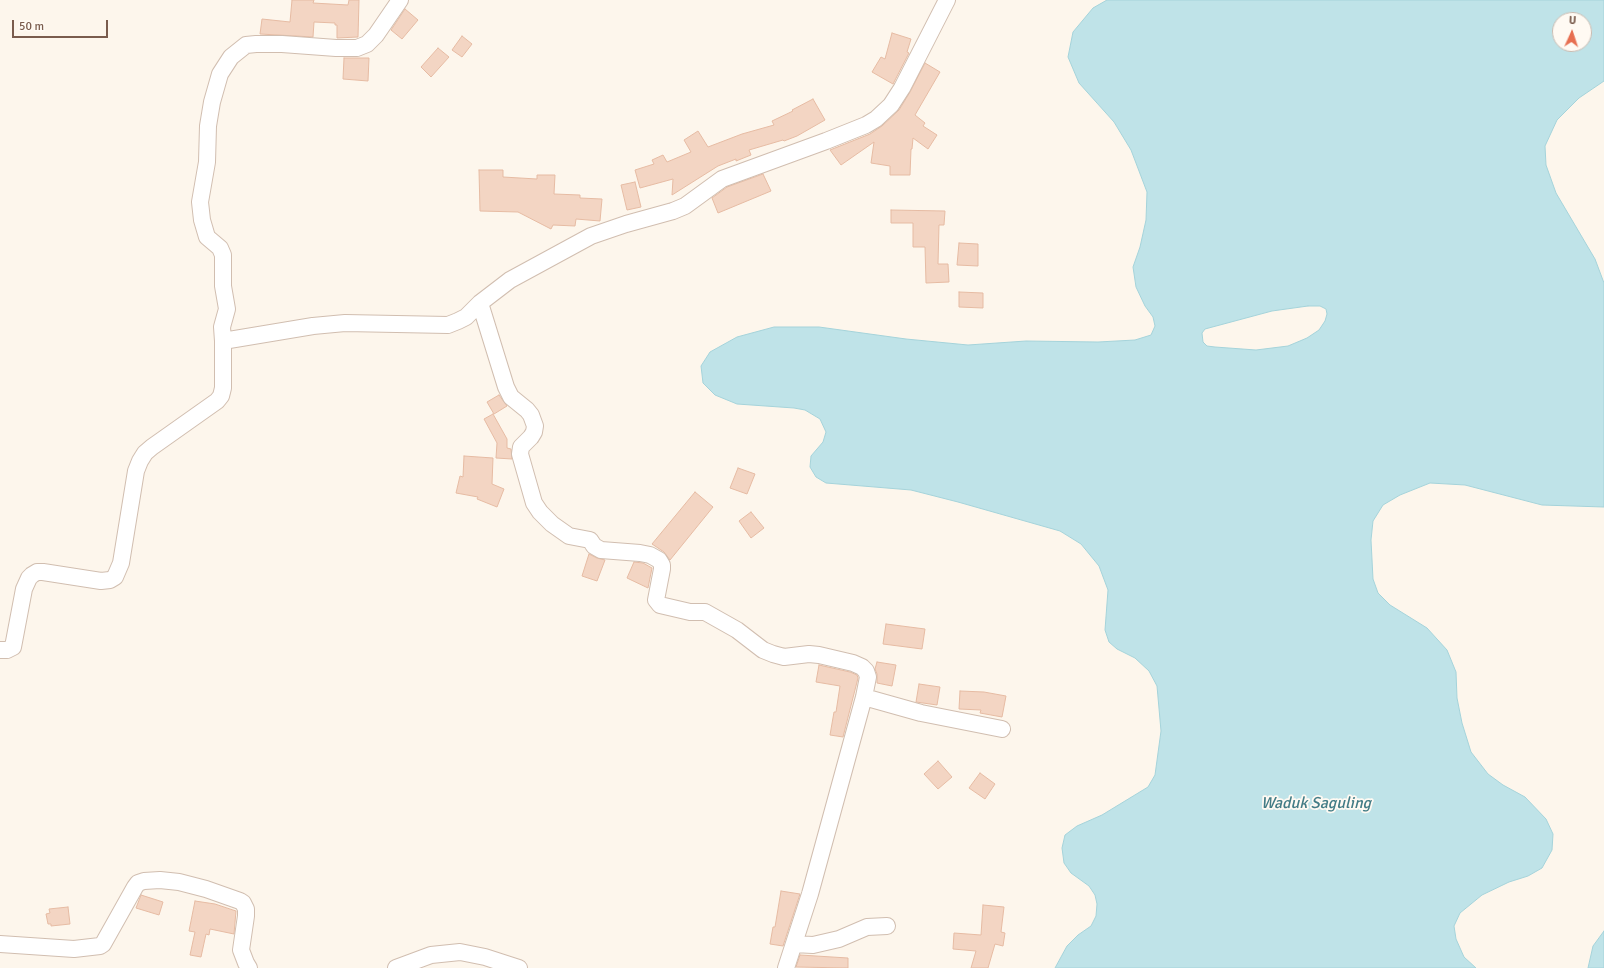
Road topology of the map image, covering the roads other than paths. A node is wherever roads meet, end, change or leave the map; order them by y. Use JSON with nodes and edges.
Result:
{"nodes":[{"id":1,"x":400,"y":0,"type":"edge"},
{"id":2,"x":947,"y":0,"type":"edge"},
{"id":3,"x":480,"y":303,"type":"junction"},
{"id":4,"x":223,"y":341,"type":"junction"},
{"id":5,"x":0,"y":650,"type":"edge"},
{"id":6,"x":864,"y":697,"type":"junction"},
{"id":7,"x":1002,"y":729,"type":"dead end"},
{"id":8,"x":887,"y":926,"type":"dead end"},
{"id":9,"x":0,"y":944,"type":"edge"},
{"id":10,"x":794,"y":944,"type":"junction"},
{"id":11,"x":249,"y":968,"type":"edge"},
{"id":12,"x":396,"y":968,"type":"edge"},
{"id":13,"x":519,"y":968,"type":"edge"},
{"id":14,"x":786,"y":968,"type":"edge"}],
"edges":[{"from":1,"to":4,"type":"street"},
{"from":2,"to":3,"type":"street"},
{"from":3,"to":4,"type":"street"},
{"from":3,"to":6,"type":"street"},
{"from":4,"to":5,"type":"street"},
{"from":6,"to":7,"type":"street"},
{"from":6,"to":10,"type":"street"},
{"from":8,"to":10,"type":"street"},
{"from":9,"to":11,"type":"street"},
{"from":10,"to":14,"type":"street"},
{"from":12,"to":13,"type":"street"}]}
